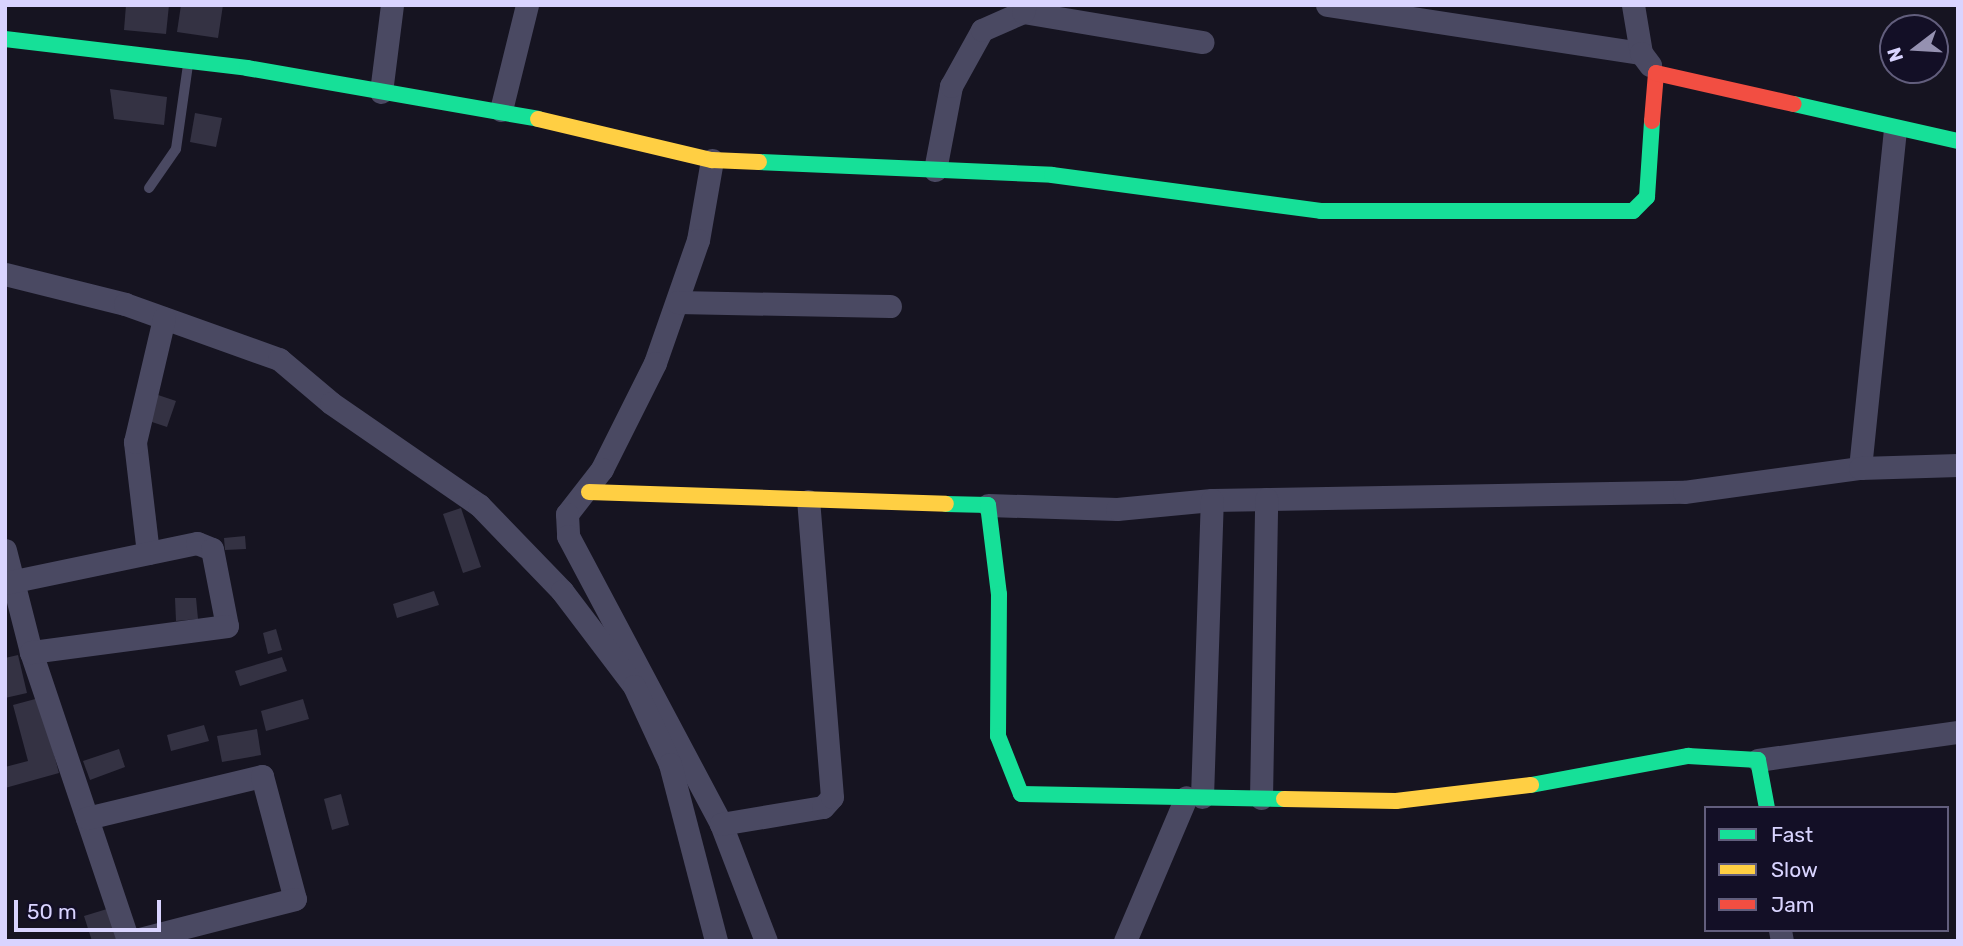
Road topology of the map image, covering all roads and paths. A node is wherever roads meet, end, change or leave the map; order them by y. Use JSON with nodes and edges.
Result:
{"nodes":[{"id":1,"x":392,"y":5,"type":"edge"},
{"id":2,"x":527,"y":5,"type":"edge"},
{"id":3,"x":1328,"y":5,"type":"edge"},
{"id":4,"x":1633,"y":5,"type":"edge"},
{"id":5,"x":1024,"y":9,"type":"edge"},
{"id":6,"x":5,"y":39,"type":"edge"},
{"id":7,"x":1203,"y":41,"type":"dead end"},
{"id":8,"x":1641,"y":52,"type":"junction"},
{"id":9,"x":189,"y":61,"type":"junction"},
{"id":10,"x":1656,"y":73,"type":"junction"},
{"id":11,"x":381,"y":92,"type":"junction"},
{"id":12,"x":501,"y":110,"type":"junction"},
{"id":13,"x":1895,"y":132,"type":"junction"},
{"id":14,"x":1958,"y":141,"type":"edge"},
{"id":15,"x":712,"y":160,"type":"junction"},
{"id":16,"x":935,"y":170,"type":"junction"},
{"id":17,"x":149,"y":188,"type":"dead end"},
{"id":18,"x":5,"y":274,"type":"edge"},
{"id":19,"x":677,"y":302,"type":"junction"},
{"id":20,"x":890,"y":306,"type":"dead end"},
{"id":21,"x":164,"y":318,"type":"junction"},
{"id":22,"x":1958,"y":465,"type":"edge"},
{"id":23,"x":1860,"y":468,"type":"junction"},
{"id":24,"x":589,"y":492,"type":"junction"},
{"id":25,"x":1266,"y":499,"type":"junction"},
{"id":26,"x":1212,"y":500,"type":"junction"},
{"id":27,"x":808,"y":501,"type":"junction"},
{"id":28,"x":988,"y":505,"type":"junction"},
{"id":29,"x":5,"y":550,"type":"edge"},
{"id":30,"x":148,"y":553,"type":"junction"},
{"id":31,"x":7,"y":582,"type":"edge"},
{"id":32,"x":31,"y":652,"type":"junction"},
{"id":33,"x":1958,"y":732,"type":"edge"},
{"id":34,"x":1758,"y":760,"type":"junction"},
{"id":35,"x":1194,"y":797,"type":"junction"},
{"id":36,"x":1261,"y":798,"type":"junction"},
{"id":37,"x":1767,"y":806,"type":"edge"},
{"id":38,"x":87,"y":818,"type":"junction"},
{"id":39,"x":721,"y":824,"type":"junction"},
{"id":40,"x":129,"y":941,"type":"edge"},
{"id":41,"x":716,"y":941,"type":"edge"},
{"id":42,"x":766,"y":941,"type":"edge"},
{"id":43,"x":1125,"y":941,"type":"edge"}],
"edges":[{"from":1,"to":11,"type":"street"},
{"from":2,"to":12,"type":"street"},
{"from":3,"to":8,"type":"street"},
{"from":4,"to":8,"type":"street"},
{"from":5,"to":7,"type":"street"},
{"from":5,"to":16,"type":"street"},
{"from":6,"to":9,"type":"street"},
{"from":8,"to":10,"type":"street"},
{"from":9,"to":11,"type":"street"},
{"from":9,"to":17,"type":"lane"},
{"from":10,"to":13,"type":"street"},
{"from":10,"to":16,"type":"street"},
{"from":11,"to":12,"type":"street"},
{"from":12,"to":15,"type":"street"},
{"from":13,"to":14,"type":"street"},
{"from":13,"to":23,"type":"street"},
{"from":15,"to":16,"type":"street"},
{"from":15,"to":19,"type":"street"},
{"from":18,"to":21,"type":"street"},
{"from":19,"to":20,"type":"street"},
{"from":19,"to":24,"type":"street"},
{"from":21,"to":30,"type":"street"},
{"from":21,"to":41,"type":"street"},
{"from":22,"to":23,"type":"street"},
{"from":23,"to":25,"type":"street"},
{"from":24,"to":27,"type":"street"},
{"from":24,"to":39,"type":"street"},
{"from":25,"to":26,"type":"street"},
{"from":25,"to":36,"type":"street"},
{"from":26,"to":28,"type":"street"},
{"from":26,"to":35,"type":"street"},
{"from":27,"to":28,"type":"street"},
{"from":27,"to":39,"type":"street"},
{"from":28,"to":35,"type":"street"},
{"from":29,"to":31,"type":"street"},
{"from":30,"to":31,"type":"street"},
{"from":30,"to":32,"type":"street"},
{"from":31,"to":32,"type":"street"},
{"from":32,"to":38,"type":"street"},
{"from":33,"to":34,"type":"street"},
{"from":34,"to":36,"type":"street"},
{"from":34,"to":37,"type":"street"},
{"from":35,"to":36,"type":"street"},
{"from":35,"to":43,"type":"street"},
{"from":38,"to":40,"type":"street"},
{"from":38,"to":40,"type":"street"},
{"from":39,"to":42,"type":"street"}]}
